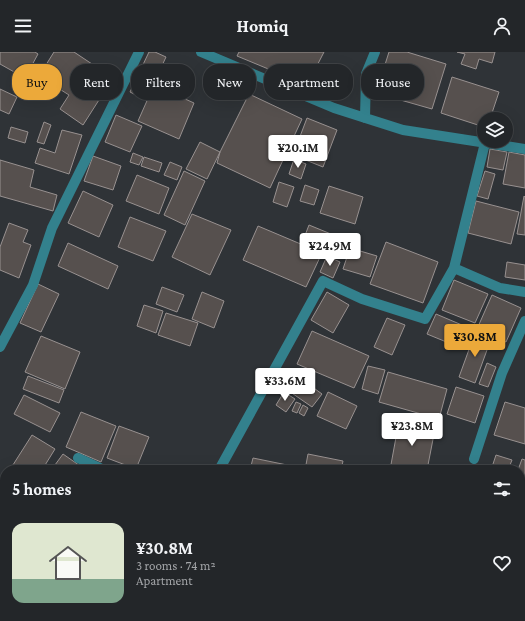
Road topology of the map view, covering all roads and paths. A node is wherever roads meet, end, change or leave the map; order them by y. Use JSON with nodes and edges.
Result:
{"nodes":[{"id":1,"x":138,"y":52,"type":"edge"},
{"id":2,"x":201,"y":52,"type":"edge"},
{"id":3,"x":375,"y":52,"type":"edge"},
{"id":4,"x":364,"y":118,"type":"junction"},
{"id":5,"x":477,"y":142,"type":"edge"},
{"id":6,"x":513,"y":147,"type":"edge"},
{"id":7,"x":484,"y":148,"type":"edge"},
{"id":8,"x":525,"y":149,"type":"edge"},
{"id":9,"x":454,"y":268,"type":"junction"},
{"id":10,"x":525,"y":292,"type":"edge"},
{"id":11,"x":525,"y":321,"type":"edge"},
{"id":12,"x":1,"y":343,"type":"edge"},
{"id":13,"x":78,"y":458,"type":"dead end"},
{"id":14,"x":474,"y":459,"type":"dead end"},
{"id":15,"x":93,"y":465,"type":"edge"},
{"id":16,"x":222,"y":465,"type":"edge"}],
"edges":[{"from":1,"to":12,"type":"street"},
{"from":2,"to":4,"type":"street"},
{"from":3,"to":4,"type":"street"},
{"from":4,"to":5,"type":"street"},
{"from":6,"to":8,"type":"street"},
{"from":7,"to":9,"type":"street"},
{"from":9,"to":10,"type":"street"},
{"from":9,"to":16,"type":"street"},
{"from":11,"to":14,"type":"street"},
{"from":13,"to":15,"type":"street"}]}
